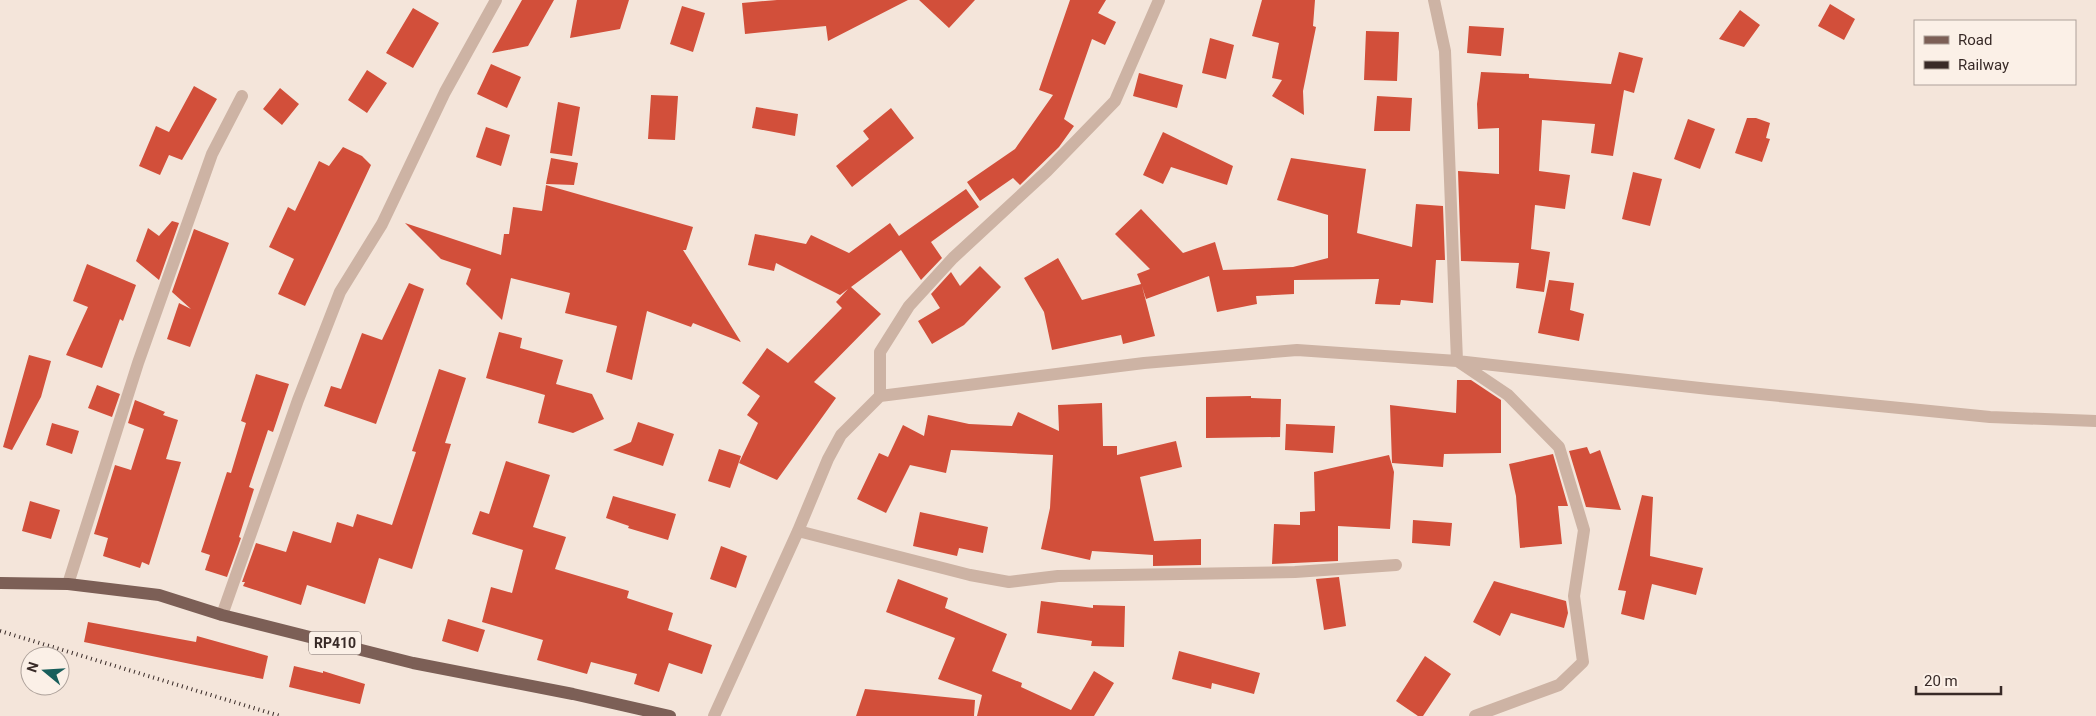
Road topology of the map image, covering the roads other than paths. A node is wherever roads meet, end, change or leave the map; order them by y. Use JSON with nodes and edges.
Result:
{"nodes":[{"id":1,"x":496,"y":0,"type":"edge"},
{"id":2,"x":1159,"y":0,"type":"edge"},
{"id":3,"x":1434,"y":0,"type":"edge"},
{"id":4,"x":242,"y":96,"type":"dead end"},
{"id":5,"x":1457,"y":361,"type":"junction"},
{"id":6,"x":880,"y":396,"type":"junction"},
{"id":7,"x":2096,"y":421,"type":"edge"},
{"id":8,"x":798,"y":531,"type":"junction"},
{"id":9,"x":1396,"y":565,"type":"dead end"},
{"id":10,"x":0,"y":583,"type":"edge"},
{"id":11,"x":68,"y":584,"type":"junction"},
{"id":12,"x":222,"y":615,"type":"junction"},
{"id":13,"x":670,"y":716,"type":"edge"},
{"id":14,"x":714,"y":716,"type":"edge"},
{"id":15,"x":1475,"y":716,"type":"edge"}],
"edges":[{"from":1,"to":12,"type":"street"},
{"from":2,"to":6,"type":"street"},
{"from":3,"to":5,"type":"street"},
{"from":4,"to":11,"type":"street"},
{"from":5,"to":6,"type":"street"},
{"from":5,"to":7,"type":"street"},
{"from":5,"to":15,"type":"street"},
{"from":6,"to":8,"type":"street"},
{"from":8,"to":9,"type":"street"},
{"from":8,"to":14,"type":"street"},
{"from":10,"to":11,"type":"main road","number":"RP410"},
{"from":11,"to":12,"type":"main road","number":"RP410"},
{"from":12,"to":13,"type":"main road","number":"RP410"}]}
